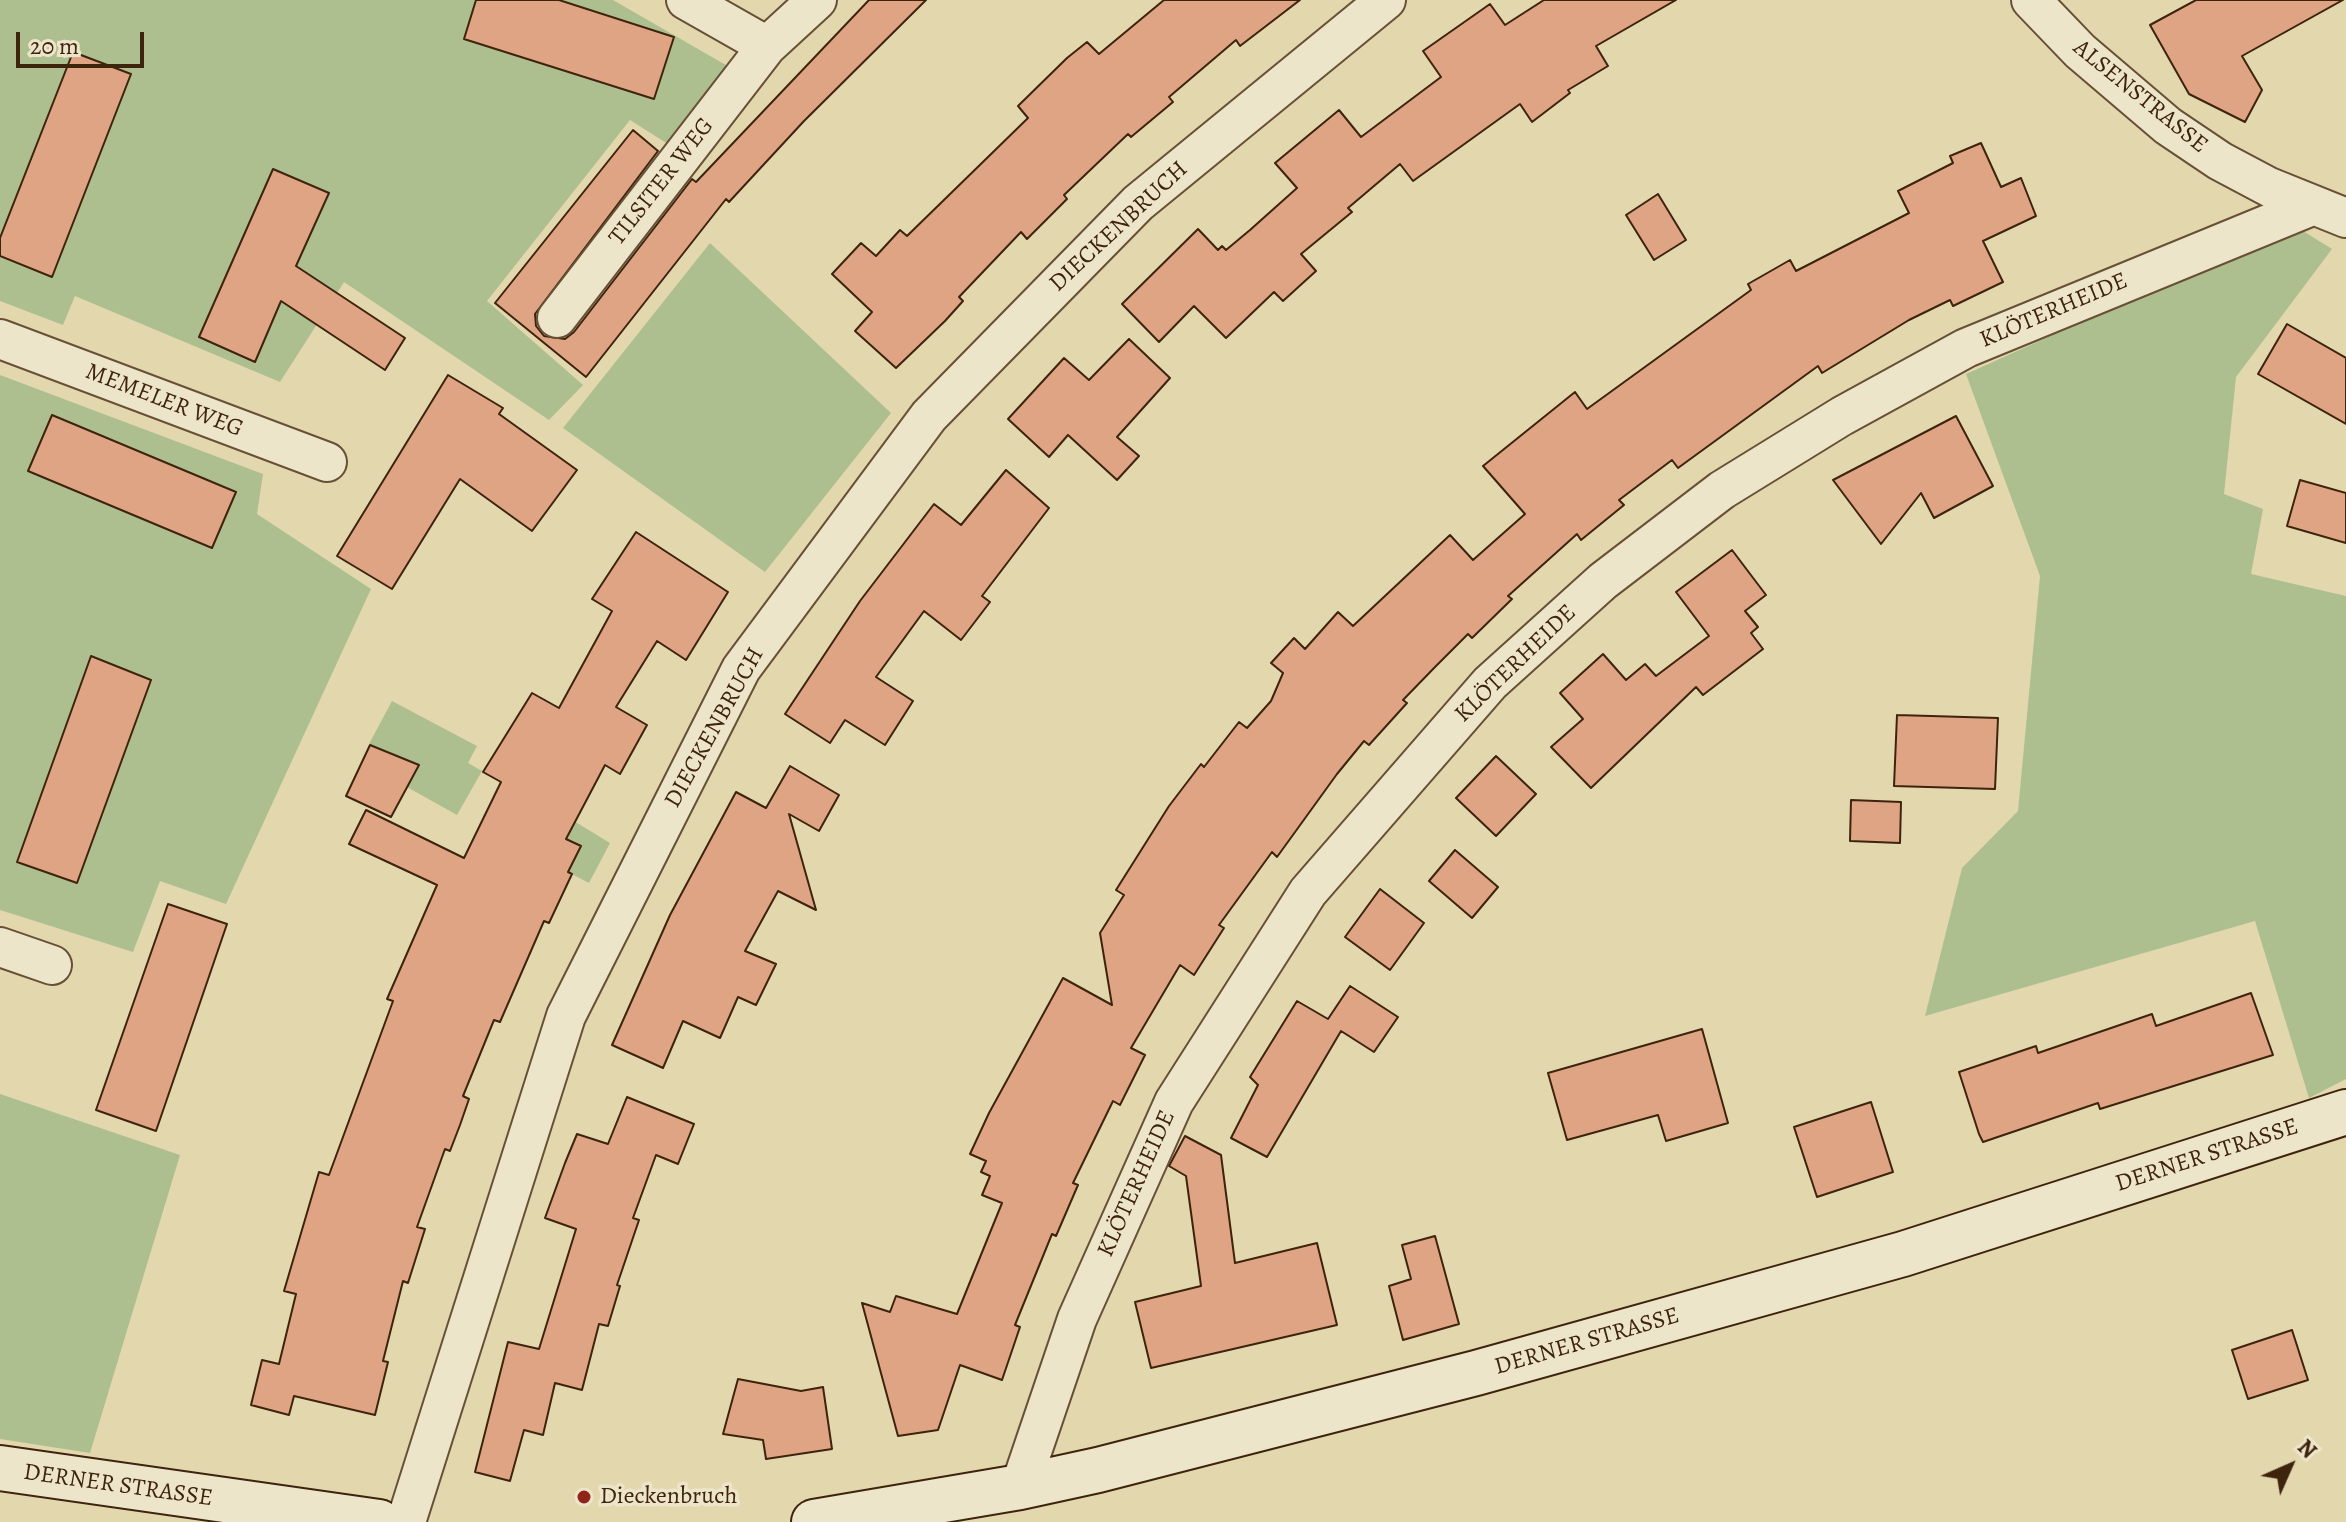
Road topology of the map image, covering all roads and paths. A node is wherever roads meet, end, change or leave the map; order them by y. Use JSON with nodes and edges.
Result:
{"nodes":[{"id":1,"x":686,"y":0,"type":"edge"},
{"id":2,"x":817,"y":0,"type":"edge"},
{"id":3,"x":1386,"y":0,"type":"edge"},
{"id":4,"x":2048,"y":5,"type":"edge"},
{"id":5,"x":767,"y":46,"type":"junction"},
{"id":6,"x":2329,"y":212,"type":"edge"},
{"id":7,"x":557,"y":318,"type":"dead end"},
{"id":8,"x":0,"y":339,"type":"edge"},
{"id":9,"x":327,"y":462,"type":"dead end"},
{"id":10,"x":0,"y":947,"type":"edge"},
{"id":11,"x":52,"y":965,"type":"dead end"},
{"id":12,"x":2346,"y":1112,"type":"edge"},
{"id":13,"x":0,"y":1468,"type":"edge"},
{"id":14,"x":1020,"y":1487,"type":"junction"},
{"id":15,"x":379,"y":1522,"type":"edge"},
{"id":16,"x":406,"y":1522,"type":"edge"},
{"id":17,"x":814,"y":1522,"type":"edge"}],
"edges":[{"from":1,"to":5,"type":"street"},
{"from":2,"to":5,"type":"street","name":"TILSITER WEG"},
{"from":3,"to":16,"type":"street","name":"DIECKENBRUCH"},
{"from":4,"to":6,"type":"street","name":"ALSENSTRASSE"},
{"from":5,"to":7,"type":"street","name":"TILSITER WEG"},
{"from":6,"to":14,"type":"street","name":"KLÖTERHEIDE"},
{"from":8,"to":9,"type":"street","name":"MEMELER WEG"},
{"from":10,"to":11,"type":"street"},
{"from":12,"to":14,"type":"street","name":"DERNER STRASSE"},
{"from":13,"to":15,"type":"street","name":"DERNER STRASSE"},
{"from":14,"to":17,"type":"street","name":"DERNER STRASSE"}]}
